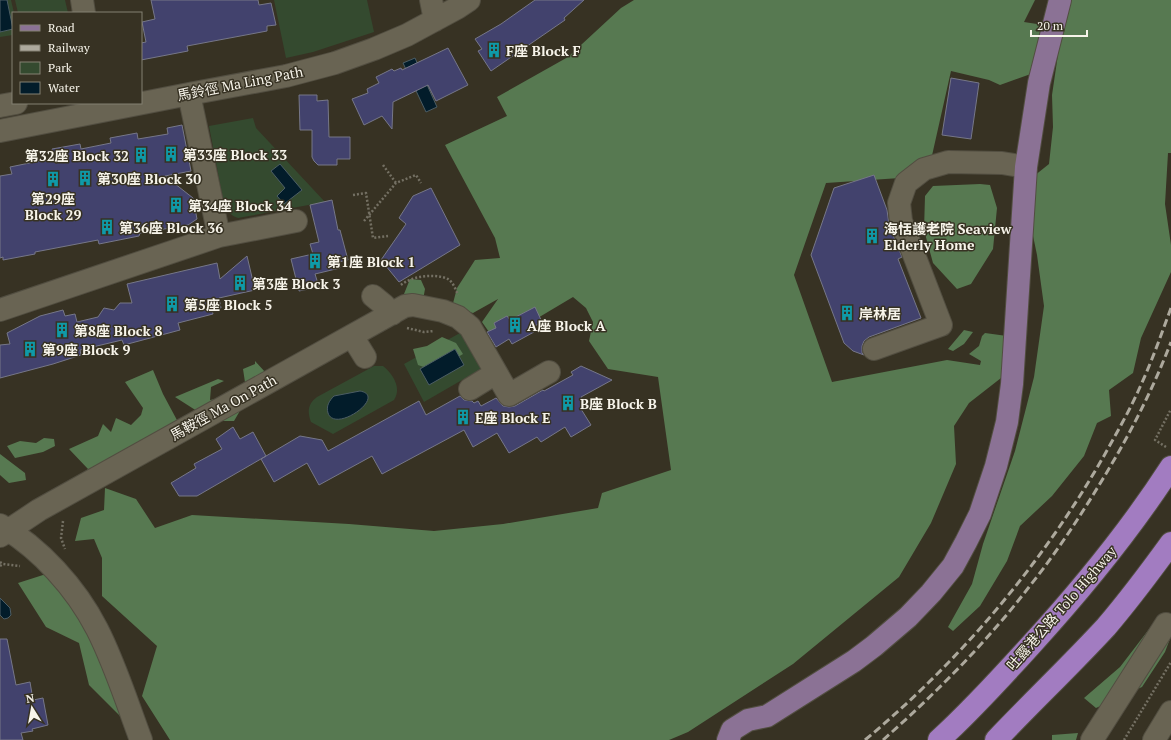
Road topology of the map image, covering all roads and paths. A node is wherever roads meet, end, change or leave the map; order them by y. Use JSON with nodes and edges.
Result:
{"nodes":[{"id":1,"x":82,"y":0,"type":"edge"},
{"id":2,"x":1060,"y":0,"type":"edge"},
{"id":3,"x":433,"y":10,"type":"edge"},
{"id":4,"x":464,"y":10,"type":"edge"},
{"id":5,"x":84,"y":12,"type":"edge"},
{"id":6,"x":189,"y":94,"type":"junction"},
{"id":7,"x":142,"y":103,"type":"edge"},
{"id":8,"x":12,"y":104,"type":"edge"},
{"id":9,"x":138,"y":104,"type":"edge"},
{"id":10,"x":0,"y":106,"type":"edge"},
{"id":11,"x":0,"y":131,"type":"edge"},
{"id":12,"x":383,"y":165,"type":"dead end"},
{"id":13,"x":1026,"y":167,"type":"junction"},
{"id":14,"x":420,"y":183,"type":"dead end"},
{"id":15,"x":396,"y":184,"type":"junction"},
{"id":16,"x":353,"y":195,"type":"dead end"},
{"id":17,"x":370,"y":214,"type":"junction"},
{"id":18,"x":296,"y":221,"type":"dead end"},
{"id":19,"x":364,"y":222,"type":"dead end"},
{"id":20,"x":219,"y":236,"type":"junction"},
{"id":21,"x":388,"y":236,"type":"dead end"},
{"id":22,"x":373,"y":296,"type":"dead end"},
{"id":23,"x":0,"y":310,"type":"edge"},
{"id":24,"x":392,"y":314,"type":"junction"},
{"id":25,"x":352,"y":336,"type":"junction"},
{"id":26,"x":874,"y":349,"type":"dead end"},
{"id":27,"x":365,"y":357,"type":"dead end"},
{"id":28,"x":550,"y":372,"type":"dead end"},
{"id":29,"x":496,"y":373,"type":"junction"},
{"id":30,"x":470,"y":389,"type":"dead end"},
{"id":31,"x":1171,"y":410,"type":"edge"},
{"id":32,"x":1171,"y":450,"type":"edge"},
{"id":33,"x":1171,"y":467,"type":"edge"},
{"id":34,"x":3,"y":530,"type":"edge"},
{"id":35,"x":1171,"y":543,"type":"edge"},
{"id":36,"x":0,"y":562,"type":"edge"},
{"id":37,"x":4,"y":564,"type":"junction"},
{"id":38,"x":0,"y":566,"type":"edge"},
{"id":39,"x":25,"y":568,"type":"dead end"},
{"id":40,"x":1166,"y":624,"type":"dead end"},
{"id":41,"x":1171,"y":662,"type":"edge"},
{"id":42,"x":1171,"y":712,"type":"edge"},
{"id":43,"x":767,"y":716,"type":"junction"},
{"id":44,"x":141,"y":740,"type":"edge"},
{"id":45,"x":728,"y":740,"type":"edge"},
{"id":46,"x":741,"y":740,"type":"edge"},
{"id":47,"x":939,"y":740,"type":"edge"},
{"id":48,"x":996,"y":740,"type":"edge"},
{"id":49,"x":1092,"y":740,"type":"edge"},
{"id":50,"x":1124,"y":740,"type":"edge"},
{"id":51,"x":1154,"y":740,"type":"edge"}],
"edges":[{"from":1,"to":5,"type":"street"},
{"from":2,"to":13,"type":"main road"},
{"from":3,"to":4,"type":"street","name":"馬鈴徑 Ma Ling Path"},
{"from":3,"to":6,"type":"street","name":"馬鈴徑 Ma Ling Path"},
{"from":6,"to":7,"type":"street","name":"馬鈴徑 Ma Ling Path"},
{"from":6,"to":20,"type":"street"},
{"from":8,"to":10,"type":"street"},
{"from":9,"to":11,"type":"street","name":"馬鈴徑 Ma Ling Path"},
{"from":12,"to":15,"type":"path"},
{"from":13,"to":26,"type":"street"},
{"from":13,"to":43,"type":"main road"},
{"from":14,"to":15,"type":"path"},
{"from":15,"to":17,"type":"path"},
{"from":16,"to":17,"type":"path"},
{"from":17,"to":19,"type":"path"},
{"from":17,"to":21,"type":"path"},
{"from":18,"to":20,"type":"street"},
{"from":20,"to":23,"type":"street"},
{"from":22,"to":24,"type":"street"},
{"from":24,"to":25,"type":"street","name":"馬鞍徑 Ma On Path"},
{"from":24,"to":29,"type":"street","name":"馬鞍徑 Ma On Path"},
{"from":25,"to":27,"type":"street"},
{"from":25,"to":34,"type":"street","name":"馬鞍徑 Ma On Path"},
{"from":28,"to":29,"type":"street","name":"馬鞍徑 Ma On Path"},
{"from":29,"to":30,"type":"street"},
{"from":31,"to":32,"type":"path"},
{"from":33,"to":47,"type":"highway","name":"吐露港公路 Tolo Highway"},
{"from":34,"to":44,"type":"street"},
{"from":35,"to":48,"type":"highway"},
{"from":36,"to":37,"type":"path"},
{"from":37,"to":38,"type":"path"},
{"from":37,"to":39,"type":"path"},
{"from":40,"to":49,"type":"street"},
{"from":41,"to":50,"type":"path"},
{"from":42,"to":51,"type":"street"},
{"from":43,"to":45,"type":"main road"},
{"from":43,"to":46,"type":"main road"}]}
